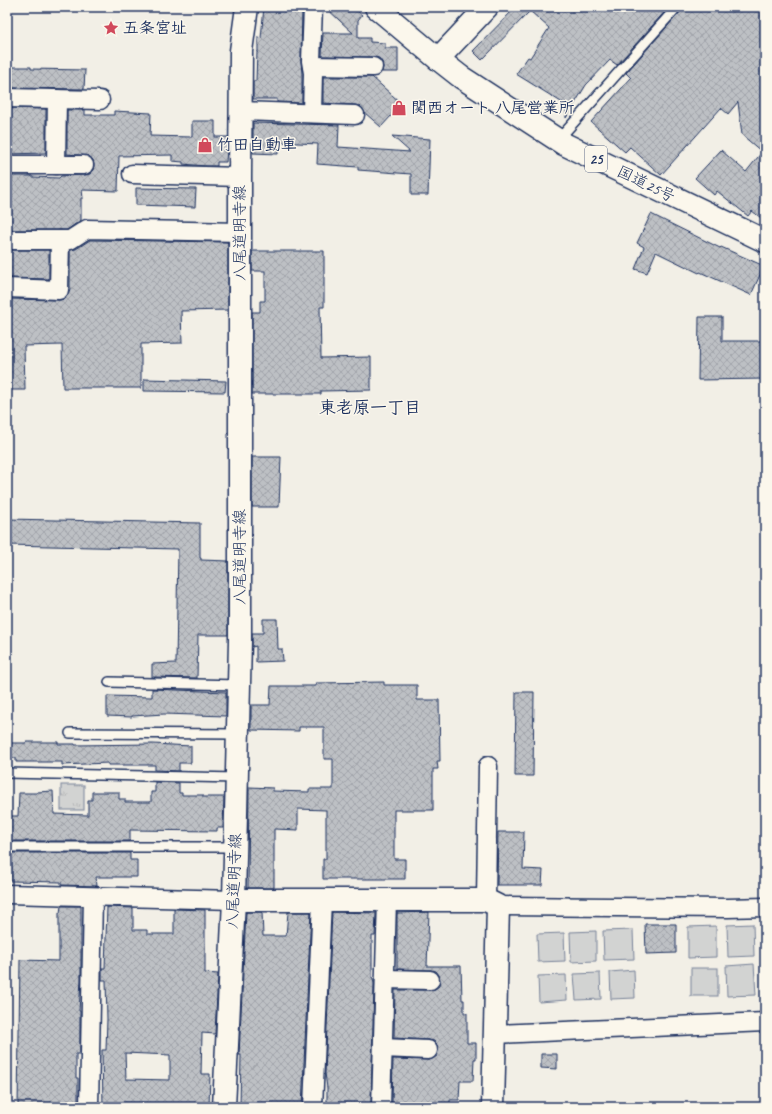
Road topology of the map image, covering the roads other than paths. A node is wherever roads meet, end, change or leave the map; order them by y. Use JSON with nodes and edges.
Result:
{"nodes":[{"id":1,"x":247,"y":7,"type":"edge"},
{"id":2,"x":313,"y":7,"type":"edge"},
{"id":3,"x":376,"y":7,"type":"edge"},
{"id":4,"x":487,"y":7,"type":"edge"},
{"id":5,"x":677,"y":7,"type":"edge"},
{"id":6,"x":438,"y":59,"type":"junction"},
{"id":7,"x":312,"y":66,"type":"junction"},
{"id":8,"x":373,"y":68,"type":"dead end"},
{"id":9,"x":7,"y":98,"type":"edge"},
{"id":10,"x":57,"y":99,"type":"junction"},
{"id":11,"x":100,"y":100,"type":"dead end"},
{"id":12,"x":241,"y":111,"type":"junction"},
{"id":13,"x":312,"y":114,"type":"junction"},
{"id":14,"x":355,"y":115,"type":"dead end"},
{"id":15,"x":558,"y":140,"type":"junction"},
{"id":16,"x":7,"y":165,"type":"edge"},
{"id":17,"x":56,"y":165,"type":"junction"},
{"id":18,"x":84,"y":165,"type":"dead end"},
{"id":19,"x":132,"y":174,"type":"dead end"},
{"id":20,"x":240,"y":177,"type":"junction"},
{"id":21,"x":240,"y":232,"type":"junction"},
{"id":22,"x":7,"y":240,"type":"edge"},
{"id":23,"x":60,"y":240,"type":"junction"},
{"id":24,"x":765,"y":242,"type":"edge"},
{"id":25,"x":7,"y":288,"type":"edge"},
{"id":26,"x":109,"y":682,"type":"dead end"},
{"id":27,"x":239,"y":685,"type":"junction"},
{"id":28,"x":70,"y":733,"type":"dead end"},
{"id":29,"x":238,"y":734,"type":"junction"},
{"id":30,"x":488,"y":766,"type":"dead end"},
{"id":31,"x":7,"y":773,"type":"edge"},
{"id":32,"x":237,"y":778,"type":"junction"},
{"id":33,"x":7,"y":847,"type":"edge"},
{"id":34,"x":235,"y":847,"type":"junction"},
{"id":35,"x":7,"y":894,"type":"edge"},
{"id":36,"x":93,"y":897,"type":"junction"},
{"id":37,"x":234,"y":900,"type":"junction"},
{"id":38,"x":322,"y":900,"type":"junction"},
{"id":39,"x":387,"y":900,"type":"junction"},
{"id":40,"x":492,"y":903,"type":"junction"},
{"id":41,"x":765,"y":907,"type":"edge"},
{"id":42,"x":385,"y":979,"type":"junction"},
{"id":43,"x":430,"y":980,"type":"dead end"},
{"id":44,"x":765,"y":1022,"type":"edge"},
{"id":45,"x":495,"y":1034,"type":"junction"},
{"id":46,"x":383,"y":1048,"type":"junction"},
{"id":47,"x":428,"y":1050,"type":"dead end"},
{"id":48,"x":89,"y":1107,"type":"edge"},
{"id":49,"x":224,"y":1107,"type":"edge"},
{"id":50,"x":313,"y":1107,"type":"edge"},
{"id":51,"x":381,"y":1107,"type":"edge"},
{"id":52,"x":493,"y":1107,"type":"edge"}],
"edges":[{"from":1,"to":12,"type":"main road","name":"八尾道明寺線"},
{"from":2,"to":7,"type":"street"},
{"from":3,"to":6,"type":"main road","name":"国道25号","number":"25"},
{"from":4,"to":6,"type":"main road"},
{"from":5,"to":15,"type":"lane"},
{"from":6,"to":15,"type":"main road","name":"国道25号","number":"25"},
{"from":7,"to":8,"type":"street"},
{"from":7,"to":13,"type":"street"},
{"from":9,"to":10,"type":"street"},
{"from":10,"to":11,"type":"street"},
{"from":10,"to":17,"type":"street"},
{"from":12,"to":13,"type":"street"},
{"from":12,"to":20,"type":"main road","name":"八尾道明寺線"},
{"from":13,"to":14,"type":"street"},
{"from":15,"to":24,"type":"main road","name":"国道25号","number":"25"},
{"from":16,"to":17,"type":"street"},
{"from":17,"to":18,"type":"street"},
{"from":19,"to":20,"type":"street"},
{"from":20,"to":21,"type":"main road","name":"八尾道明寺線"},
{"from":21,"to":23,"type":"street"},
{"from":21,"to":27,"type":"main road","name":"八尾道明寺線"},
{"from":22,"to":23,"type":"street"},
{"from":23,"to":25,"type":"street"},
{"from":26,"to":27,"type":"lane"},
{"from":27,"to":29,"type":"main road","name":"八尾道明寺線"},
{"from":28,"to":29,"type":"lane"},
{"from":29,"to":32,"type":"main road","name":"八尾道明寺線"},
{"from":30,"to":40,"type":"street"},
{"from":31,"to":32,"type":"lane"},
{"from":32,"to":34,"type":"main road","name":"八尾道明寺線"},
{"from":33,"to":34,"type":"lane"},
{"from":34,"to":37,"type":"main road","name":"八尾道明寺線"},
{"from":35,"to":36,"type":"street"},
{"from":36,"to":37,"type":"street"},
{"from":36,"to":48,"type":"street"},
{"from":37,"to":38,"type":"main road"},
{"from":37,"to":49,"type":"main road","name":"八尾道明寺線"},
{"from":38,"to":39,"type":"main road"},
{"from":38,"to":50,"type":"street"},
{"from":39,"to":40,"type":"main road"},
{"from":39,"to":42,"type":"street"},
{"from":40,"to":41,"type":"street"},
{"from":40,"to":45,"type":"main road"},
{"from":42,"to":43,"type":"street"},
{"from":42,"to":46,"type":"street"},
{"from":44,"to":45,"type":"street"},
{"from":45,"to":52,"type":"main road"},
{"from":46,"to":47,"type":"street"},
{"from":46,"to":51,"type":"street"}]}
